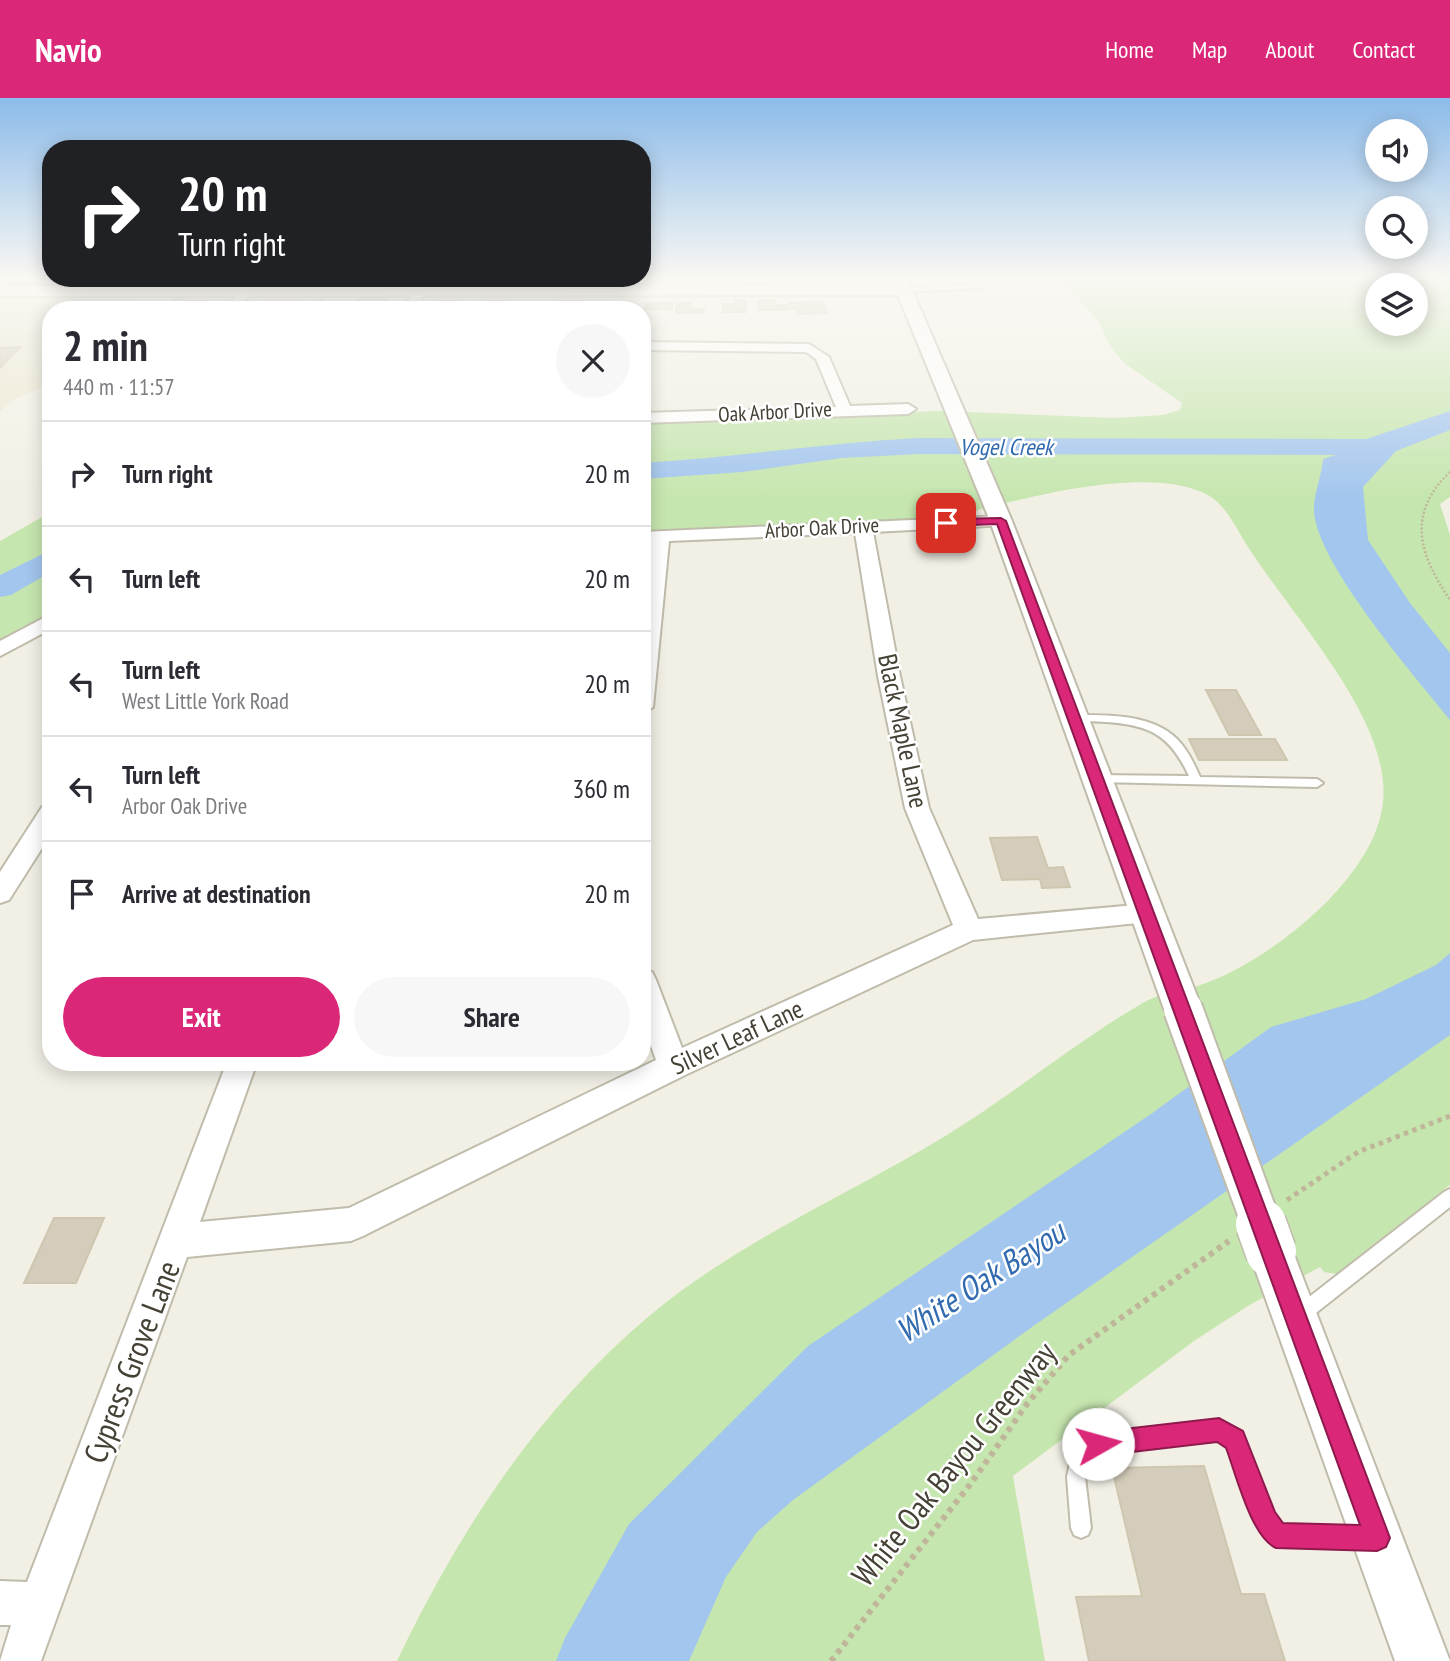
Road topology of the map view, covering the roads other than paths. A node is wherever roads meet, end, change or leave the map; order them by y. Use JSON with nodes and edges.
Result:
{"nodes":[{"id":1,"x":813,"y":351,"type":"edge"},
{"id":2,"x":929,"y":351,"type":"edge"},
{"id":3,"x":844,"y":409,"type":"junction"},
{"id":4,"x":908,"y":409,"type":"dead end"},
{"id":5,"x":651,"y":418,"type":"edge"},
{"id":6,"x":1001,"y":521,"type":"junction"},
{"id":7,"x":863,"y":525,"type":"junction"},
{"id":8,"x":651,"y":537,"type":"edge"},
{"id":9,"x":42,"y":625,"type":"edge"},
{"id":10,"x":0,"y":650,"type":"edge"},
{"id":11,"x":1076,"y":718,"type":"junction"},
{"id":12,"x":1098,"y":778,"type":"junction"},
{"id":13,"x":1195,"y":780,"type":"junction"},
{"id":14,"x":1318,"y":783,"type":"dead end"},
{"id":15,"x":42,"y":828,"type":"edge"},
{"id":16,"x":0,"y":893,"type":"edge"},
{"id":17,"x":1147,"y":914,"type":"junction"},
{"id":18,"x":969,"y":930,"type":"junction"},
{"id":19,"x":651,"y":1004,"type":"edge"},
{"id":20,"x":674,"y":1066,"type":"junction"},
{"id":21,"x":239,"y":1071,"type":"edge"},
{"id":22,"x":1450,"y":1197,"type":"edge"},
{"id":23,"x":178,"y":1241,"type":"junction"},
{"id":24,"x":1295,"y":1318,"type":"junction"},
{"id":25,"x":1081,"y":1528,"type":"dead end"},
{"id":26,"x":1377,"y":1538,"type":"junction"},
{"id":27,"x":20,"y":1604,"type":"edge"},
{"id":28,"x":1428,"y":1655,"type":"edge"},
{"id":29,"x":19,"y":1661,"type":"edge"}],
"edges":[{"from":1,"to":3,"type":"street"},
{"from":2,"to":6,"type":"street"},
{"from":3,"to":4,"type":"street","name":"Oak Arbor Drive"},
{"from":3,"to":5,"type":"street","name":"Oak Arbor Drive"},
{"from":6,"to":7,"type":"street","name":"Arbor Oak Drive"},
{"from":6,"to":11,"type":"street"},
{"from":7,"to":8,"type":"street","name":"Arbor Oak Drive"},
{"from":7,"to":18,"type":"street","name":"Black Maple Lane"},
{"from":9,"to":10,"type":"street"},
{"from":11,"to":12,"type":"street"},
{"from":11,"to":13,"type":"lane"},
{"from":12,"to":13,"type":"lane"},
{"from":12,"to":17,"type":"street"},
{"from":13,"to":14,"type":"lane"},
{"from":15,"to":16,"type":"street"},
{"from":17,"to":18,"type":"street","name":"Silver Leaf Lane"},
{"from":17,"to":24,"type":"street","bridge":true},
{"from":18,"to":20,"type":"street","name":"Silver Leaf Lane"},
{"from":19,"to":20,"type":"street"},
{"from":20,"to":23,"type":"street","name":"Silver Leaf Lane"},
{"from":21,"to":23,"type":"street","name":"Cypress Grove Lane"},
{"from":22,"to":24,"type":"lane"},
{"from":23,"to":27,"type":"street","name":"Cypress Grove Lane"},
{"from":24,"to":26,"type":"street"},
{"from":25,"to":26,"type":"lane"},
{"from":26,"to":28,"type":"street"},
{"from":27,"to":29,"type":"street","name":"Cypress Grove Lane"}]}
